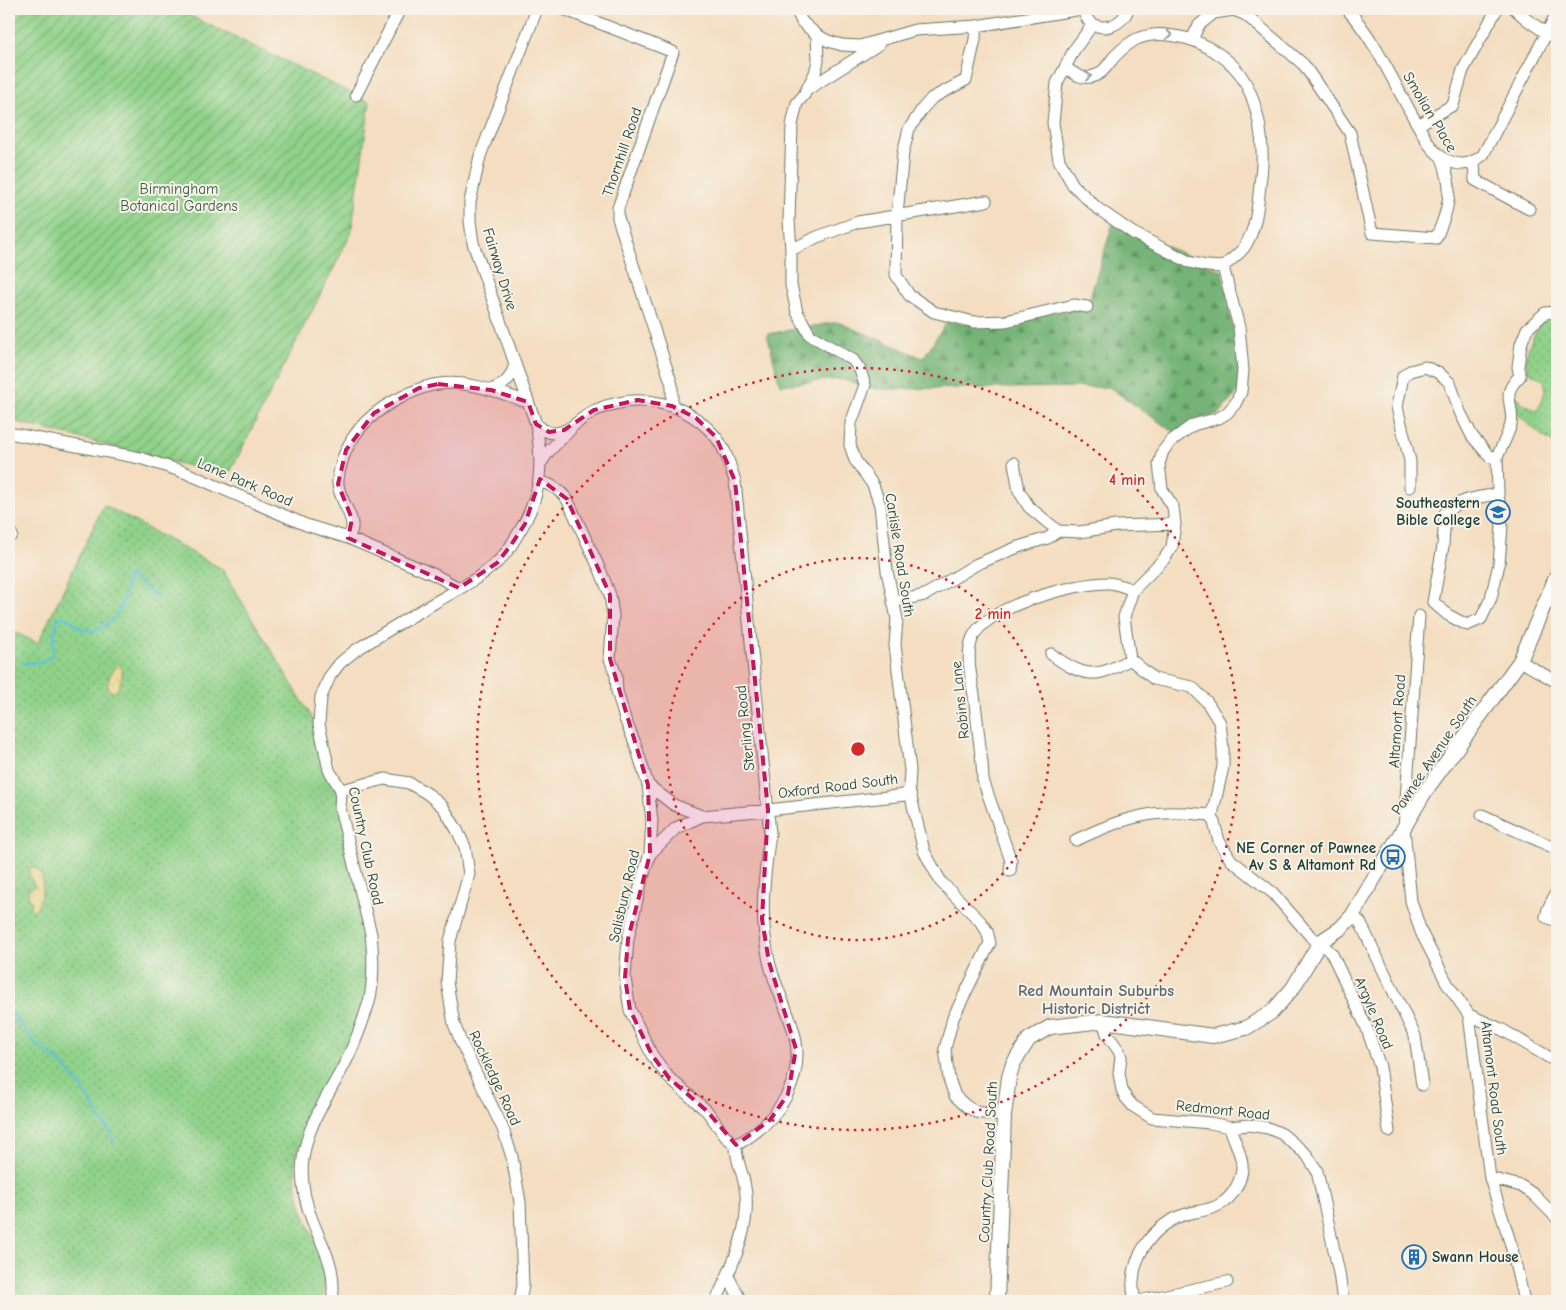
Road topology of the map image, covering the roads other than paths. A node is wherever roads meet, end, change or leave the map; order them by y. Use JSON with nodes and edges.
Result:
{"nodes":[{"id":1,"x":400,"y":9,"type":"edge"},
{"id":2,"x":536,"y":9,"type":"edge"},
{"id":3,"x":563,"y":9,"type":"edge"},
{"id":4,"x":796,"y":9,"type":"edge"},
{"id":5,"x":1082,"y":9,"type":"edge"},
{"id":6,"x":1128,"y":9,"type":"edge"},
{"id":7,"x":1347,"y":9,"type":"edge"},
{"id":8,"x":1497,"y":9,"type":"edge"},
{"id":9,"x":1515,"y":9,"type":"edge"},
{"id":10,"x":1557,"y":13,"type":"edge"},
{"id":11,"x":1093,"y":24,"type":"junction"},
{"id":12,"x":976,"y":26,"type":"junction"},
{"id":13,"x":1546,"y":33,"type":"junction"},
{"id":14,"x":816,"y":35,"type":"junction"},
{"id":15,"x":893,"y":36,"type":"junction"},
{"id":16,"x":1192,"y":39,"type":"junction"},
{"id":17,"x":1066,"y":68,"type":"junction"},
{"id":18,"x":807,"y":90,"type":"junction"},
{"id":19,"x":356,"y":95,"type":"dead end"},
{"id":20,"x":1418,"y":125,"type":"junction"},
{"id":21,"x":1442,"y":158,"type":"junction"},
{"id":22,"x":1474,"y":162,"type":"junction"},
{"id":23,"x":986,"y":201,"type":"dead end"},
{"id":24,"x":1529,"y":210,"type":"dead end"},
{"id":25,"x":897,"y":215,"type":"junction"},
{"id":26,"x":791,"y":250,"type":"junction"},
{"id":27,"x":1223,"y":267,"type":"junction"},
{"id":28,"x":1087,"y":307,"type":"dead end"},
{"id":29,"x":1557,"y":312,"type":"edge"},
{"id":30,"x":515,"y":364,"type":"junction"},
{"id":31,"x":491,"y":390,"type":"junction"},
{"id":32,"x":528,"y":402,"type":"junction"},
{"id":33,"x":672,"y":406,"type":"junction"},
{"id":34,"x":578,"y":422,"type":"junction"},
{"id":35,"x":536,"y":424,"type":"junction"},
{"id":36,"x":9,"y":433,"type":"edge"},
{"id":37,"x":1494,"y":457,"type":"junction"},
{"id":38,"x":541,"y":463,"type":"junction"},
{"id":39,"x":1014,"y":463,"type":"dead end"},
{"id":40,"x":539,"y":482,"type":"junction"},
{"id":41,"x":1410,"y":487,"type":"dead end"},
{"id":42,"x":1498,"y":494,"type":"junction"},
{"id":43,"x":1175,"y":524,"type":"junction"},
{"id":44,"x":1058,"y":531,"type":"junction"},
{"id":45,"x":348,"y":538,"type":"junction"},
{"id":46,"x":1557,"y":575,"type":"edge"},
{"id":47,"x":460,"y":588,"type":"junction"},
{"id":48,"x":1133,"y":590,"type":"junction"},
{"id":49,"x":893,"y":602,"type":"junction"},
{"id":50,"x":1419,"y":616,"type":"dead end"},
{"id":51,"x":1051,"y":654,"type":"dead end"},
{"id":52,"x":1130,"y":659,"type":"junction"},
{"id":53,"x":1520,"y":661,"type":"junction"},
{"id":54,"x":1557,"y":682,"type":"edge"},
{"id":55,"x":648,"y":785,"type":"junction"},
{"id":56,"x":909,"y":788,"type":"junction"},
{"id":57,"x":341,"y":790,"type":"junction"},
{"id":58,"x":768,"y":810,"type":"junction"},
{"id":59,"x":1212,"y":815,"type":"junction"},
{"id":60,"x":1482,"y":815,"type":"dead end"},
{"id":61,"x":702,"y":816,"type":"junction"},
{"id":62,"x":1404,"y":828,"type":"junction"},
{"id":63,"x":1076,"y":840,"type":"dead end"},
{"id":64,"x":1557,"y":849,"type":"edge"},
{"id":65,"x":650,"y":854,"type":"junction"},
{"id":66,"x":1010,"y":871,"type":"dead end"},
{"id":67,"x":1557,"y":891,"type":"edge"},
{"id":68,"x":1352,"y":916,"type":"junction"},
{"id":69,"x":1552,"y":919,"type":"edge"},
{"id":70,"x":1320,"y":942,"type":"junction"},
{"id":71,"x":1469,"y":1015,"type":"junction"},
{"id":72,"x":1103,"y":1021,"type":"junction"},
{"id":73,"x":1557,"y":1062,"type":"edge"},
{"id":74,"x":1422,"y":1085,"type":"dead end"},
{"id":75,"x":1004,"y":1116,"type":"junction"},
{"id":76,"x":1230,"y":1127,"type":"junction"},
{"id":77,"x":1389,"y":1131,"type":"dead end"},
{"id":78,"x":736,"y":1145,"type":"junction"},
{"id":79,"x":1490,"y":1178,"type":"junction"},
{"id":80,"x":1557,"y":1218,"type":"edge"},
{"id":81,"x":728,"y":1276,"type":"junction"},
{"id":82,"x":1227,"y":1282,"type":"dead end"},
{"id":83,"x":332,"y":1301,"type":"edge"},
{"id":84,"x":520,"y":1301,"type":"edge"},
{"id":85,"x":716,"y":1301,"type":"edge"},
{"id":86,"x":741,"y":1301,"type":"edge"},
{"id":87,"x":997,"y":1301,"type":"edge"},
{"id":88,"x":1137,"y":1301,"type":"edge"},
{"id":89,"x":1343,"y":1301,"type":"edge"},
{"id":90,"x":1524,"y":1301,"type":"edge"}],
"edges":[{"from":1,"to":19,"type":"street"},
{"from":2,"to":30,"type":"street","name":"Fairway Drive"},
{"from":3,"to":33,"type":"street","name":"Thornhill Road"},
{"from":4,"to":14,"type":"street"},
{"from":5,"to":11,"type":"street"},
{"from":5,"to":12,"type":"street"},
{"from":6,"to":11,"type":"street"},
{"from":7,"to":20,"type":"street","name":"Smolian Place"},
{"from":8,"to":20,"type":"street"},
{"from":9,"to":13,"type":"street"},
{"from":10,"to":13,"type":"street"},
{"from":11,"to":17,"type":"street"},
{"from":12,"to":15,"type":"street"},
{"from":12,"to":25,"type":"street"},
{"from":13,"to":22,"type":"street"},
{"from":14,"to":15,"type":"street"},
{"from":14,"to":18,"type":"street","name":"Carlisle Road South"},
{"from":15,"to":18,"type":"street"},
{"from":17,"to":16,"type":"street","one_way":true},
{"from":16,"to":21,"type":"street","name":"Smolian Place"},
{"from":16,"to":27,"type":"street"},
{"from":17,"to":27,"type":"street"},
{"from":18,"to":26,"type":"street","name":"Carlisle Road South"},
{"from":20,"to":21,"type":"street","name":"Smolian Place"},
{"from":21,"to":22,"type":"street"},
{"from":22,"to":24,"type":"street"},
{"from":23,"to":25,"type":"street"},
{"from":25,"to":26,"type":"street"},
{"from":25,"to":28,"type":"street"},
{"from":26,"to":49,"type":"street","name":"Carlisle Road South"},
{"from":27,"to":43,"type":"street"},
{"from":29,"to":37,"type":"street"},
{"from":30,"to":31,"type":"street"},
{"from":30,"to":32,"type":"street","name":"Fairway Drive"},
{"from":31,"to":32,"type":"street"},
{"from":31,"to":45,"type":"street"},
{"from":32,"to":35,"type":"street","name":"Fairway Drive"},
{"from":33,"to":34,"type":"street","name":"Sterling Road"},
{"from":33,"to":58,"type":"street","name":"Sterling Road"},
{"from":34,"to":35,"type":"street","name":"Sterling Road"},
{"from":34,"to":38,"type":"street","name":"Sterling Road"},
{"from":35,"to":38,"type":"street","name":"Fairway Drive"},
{"from":36,"to":45,"type":"street","name":"Lane Park Road"},
{"from":37,"to":41,"type":"street"},
{"from":37,"to":42,"type":"street"},
{"from":38,"to":40,"type":"street","name":"Fairway Drive"},
{"from":39,"to":44,"type":"street"},
{"from":40,"to":47,"type":"street","name":"Country Club Road"},
{"from":40,"to":55,"type":"street","name":"Salisbury Road"},
{"from":42,"to":42,"type":"street"},
{"from":43,"to":44,"type":"street"},
{"from":43,"to":48,"type":"street"},
{"from":44,"to":49,"type":"street"},
{"from":45,"to":47,"type":"street","name":"Lane Park Road"},
{"from":46,"to":53,"type":"main road","name":"Pawnee Avenue South"},
{"from":47,"to":57,"type":"street","name":"Country Club Road"},
{"from":48,"to":52,"type":"street"},
{"from":48,"to":66,"type":"street","name":"Robins Lane"},
{"from":49,"to":56,"type":"street","name":"Carlisle Road South"},
{"from":50,"to":62,"type":"street","name":"Altamont Road"},
{"from":51,"to":52,"type":"street"},
{"from":52,"to":59,"type":"street"},
{"from":53,"to":54,"type":"street"},
{"from":53,"to":62,"type":"main road","name":"Pawnee Avenue South"},
{"from":55,"to":61,"type":"street"},
{"from":55,"to":65,"type":"street","name":"Salisbury Road"},
{"from":56,"to":58,"type":"street","name":"Oxford Road South"},
{"from":56,"to":75,"type":"street","name":"Carlisle Road South"},
{"from":57,"to":83,"type":"street","name":"Country Club Road"},
{"from":57,"to":84,"type":"street","name":"Rockledge Road"},
{"from":58,"to":61,"type":"street"},
{"from":58,"to":78,"type":"street","name":"Sterling Road"},
{"from":59,"to":63,"type":"street"},
{"from":59,"to":70,"type":"street","name":"Argyle Road"},
{"from":60,"to":64,"type":"street"},
{"from":61,"to":65,"type":"street"},
{"from":62,"to":68,"type":"main road","name":"Pawnee Avenue South"},
{"from":62,"to":71,"type":"street","name":"Altamont Road South"},
{"from":65,"to":78,"type":"street","name":"Salisbury Road"},
{"from":67,"to":69,"type":"street"},
{"from":68,"to":70,"type":"main road","name":"Pawnee Avenue South"},
{"from":68,"to":74,"type":"street"},
{"from":70,"to":72,"type":"main road","name":"Country Club Road South"},
{"from":70,"to":77,"type":"street","name":"Argyle Road"},
{"from":71,"to":73,"type":"street"},
{"from":71,"to":79,"type":"street","name":"Altamont Road South"},
{"from":72,"to":75,"type":"main road","name":"Country Club Road South"},
{"from":72,"to":76,"type":"street","name":"Redmont Road"},
{"from":75,"to":87,"type":"main road","name":"Country Club Road South"},
{"from":76,"to":88,"type":"street"},
{"from":76,"to":89,"type":"street","name":"Redmont Road"},
{"from":78,"to":81,"type":"street"},
{"from":79,"to":80,"type":"street"},
{"from":79,"to":90,"type":"street","name":"Altamont Road South"},
{"from":81,"to":85,"type":"street"},
{"from":81,"to":86,"type":"street"},
{"from":82,"to":88,"type":"street"}]}
